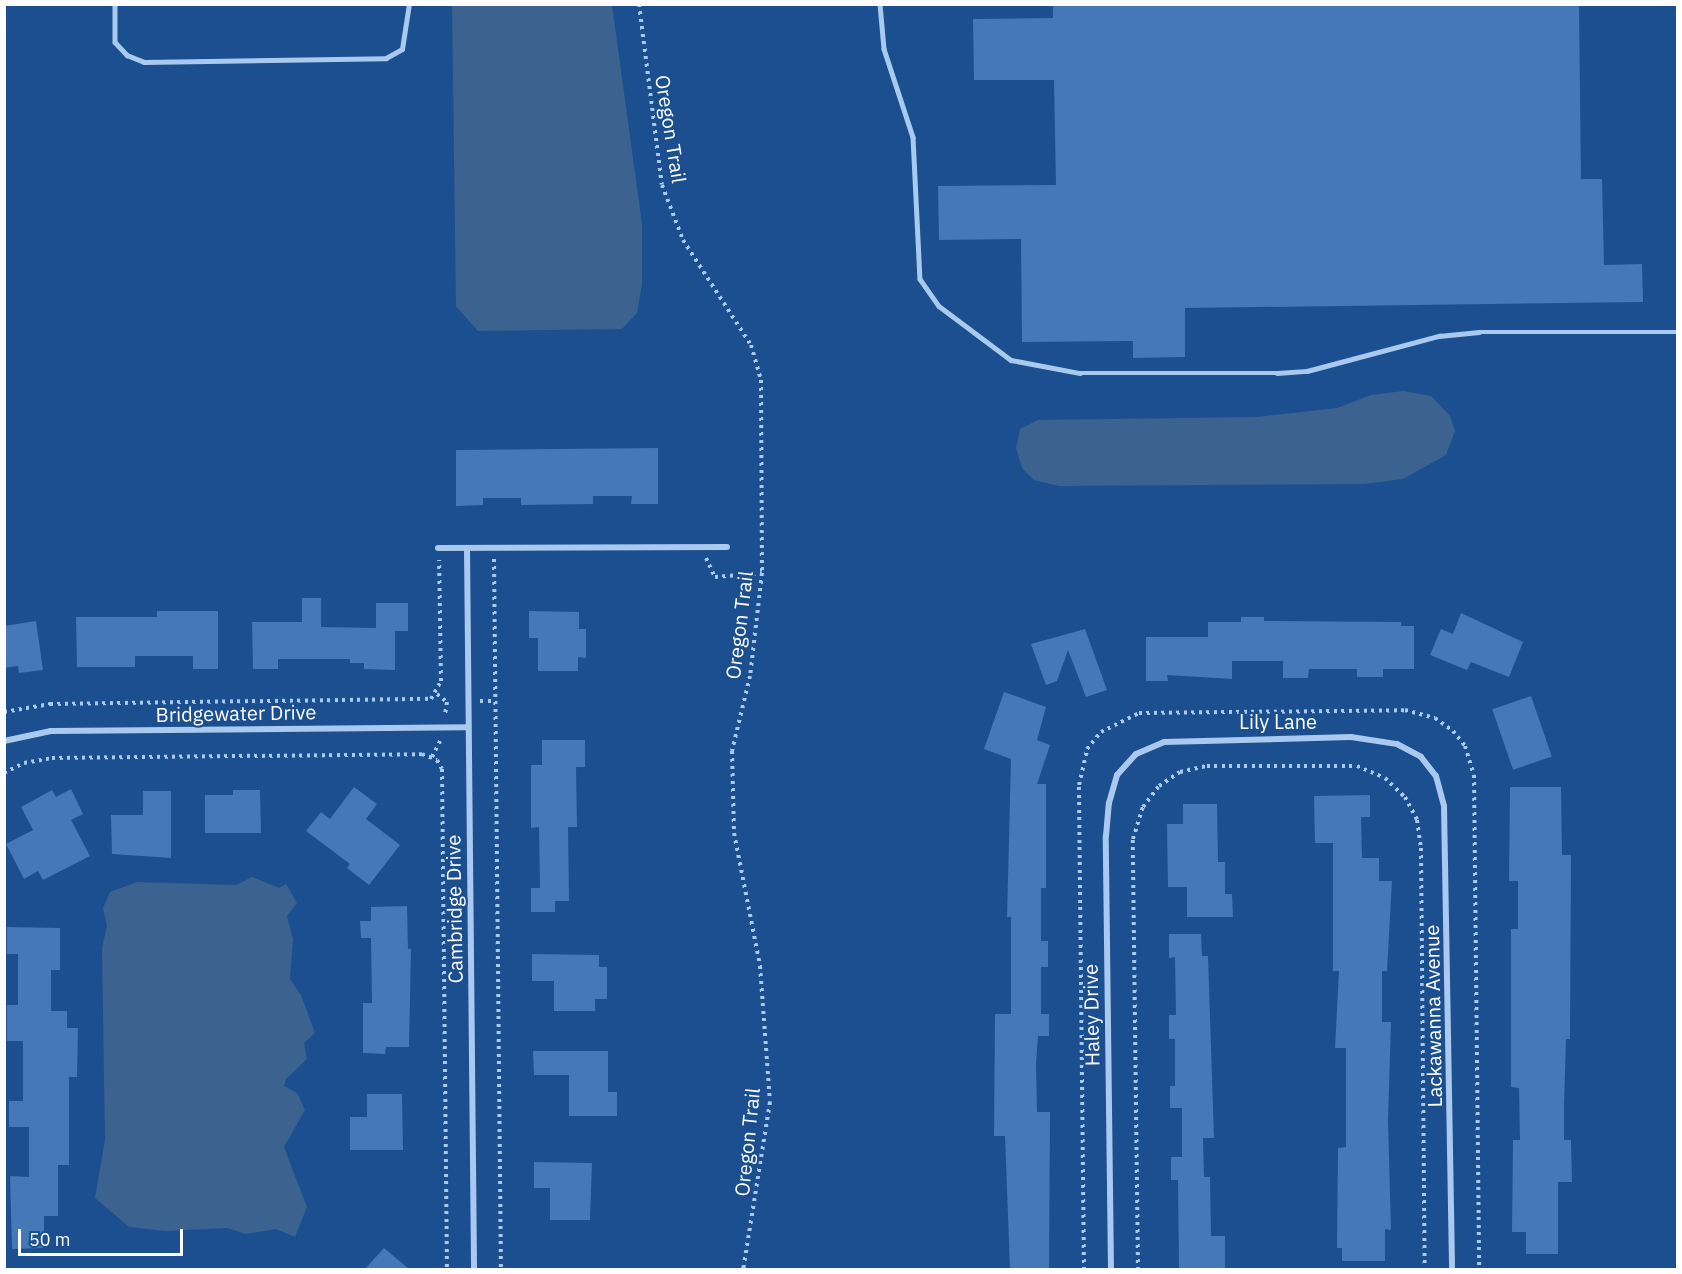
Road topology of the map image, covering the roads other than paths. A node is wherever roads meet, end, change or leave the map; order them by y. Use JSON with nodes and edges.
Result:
{"nodes":[{"id":1,"x":115,"y":4,"type":"edge"},
{"id":2,"x":409,"y":4,"type":"edge"},
{"id":3,"x":880,"y":4,"type":"edge"},
{"id":4,"x":1677,"y":332,"type":"edge"},
{"id":5,"x":728,"y":547,"type":"dead end"},
{"id":6,"x":438,"y":548,"type":"dead end"},
{"id":7,"x":467,"y":548,"type":"junction"},
{"id":8,"x":468,"y":727,"type":"junction"},
{"id":9,"x":4,"y":741,"type":"edge"},
{"id":10,"x":1125,"y":764,"type":"joint"},
{"id":11,"x":1430,"y":765,"type":"joint"},
{"id":12,"x":474,"y":1269,"type":"edge"},
{"id":13,"x":1111,"y":1269,"type":"edge"},
{"id":14,"x":1452,"y":1269,"type":"edge"}],
"edges":[{"from":1,"to":2,"type":"lane"},
{"from":3,"to":4,"type":"lane"},
{"from":5,"to":7,"type":"street"},
{"from":6,"to":7,"type":"street"},
{"from":7,"to":8,"type":"street","name":"Cambridge Drive"},
{"from":8,"to":9,"type":"street","name":"Bridgewater Drive"},
{"from":8,"to":12,"type":"street","name":"Cambridge Drive"},
{"from":10,"to":11,"type":"street","name":"Lily Lane"},
{"from":10,"to":13,"type":"street","name":"Haley Drive"},
{"from":11,"to":14,"type":"street","name":"Lackawanna Avenue"}]}
